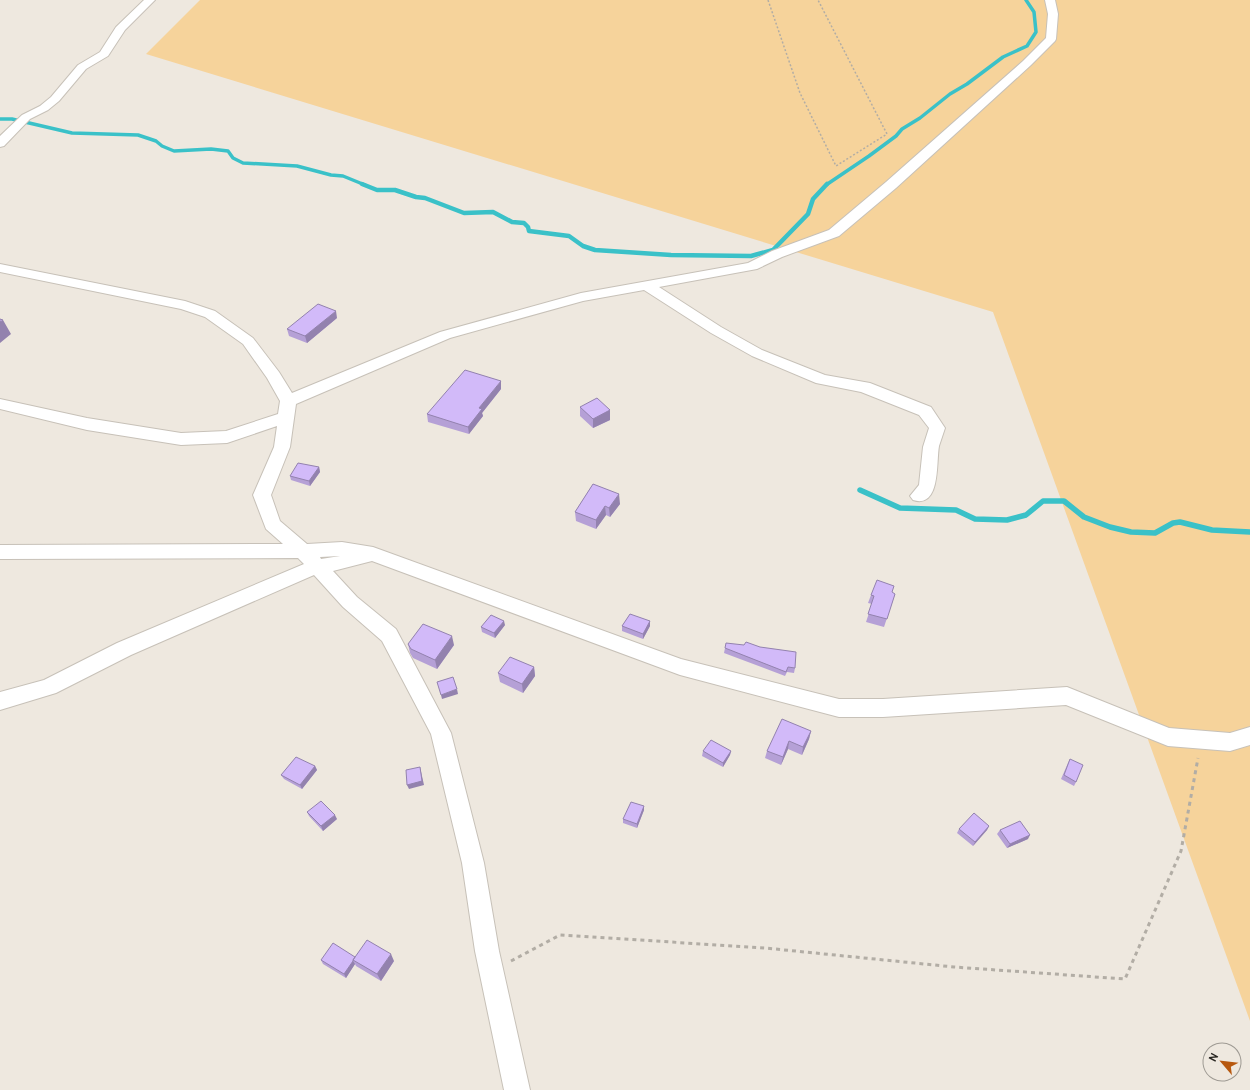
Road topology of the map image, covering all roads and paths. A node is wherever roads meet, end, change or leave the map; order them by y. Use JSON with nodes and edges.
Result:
{"nodes":[{"id":1,"x":150,"y":0,"type":"edge"},
{"id":2,"x":768,"y":0,"type":"edge"},
{"id":3,"x":818,"y":0,"type":"edge"},
{"id":4,"x":1050,"y":0,"type":"edge"},
{"id":5,"x":0,"y":143,"type":"edge"},
{"id":6,"x":0,"y":268,"type":"edge"},
{"id":7,"x":646,"y":285,"type":"junction"},
{"id":8,"x":0,"y":404,"type":"edge"},
{"id":9,"x":287,"y":409,"type":"junction"},
{"id":10,"x":919,"y":496,"type":"dead end"},
{"id":11,"x":303,"y":551,"type":"junction"},
{"id":12,"x":0,"y":552,"type":"edge"},
{"id":13,"x":373,"y":554,"type":"junction"},
{"id":14,"x":317,"y":566,"type":"junction"},
{"id":15,"x":0,"y":701,"type":"edge"},
{"id":16,"x":1250,"y":736,"type":"edge"},
{"id":17,"x":1201,"y":740,"type":"junction"},
{"id":18,"x":491,"y":971,"type":"junction"},
{"id":19,"x":517,"y":1090,"type":"edge"}],
"edges":[{"from":1,"to":5,"type":"street"},
{"from":2,"to":3,"type":"path"},
{"from":4,"to":7,"type":"street"},
{"from":6,"to":9,"type":"street"},
{"from":7,"to":9,"type":"street"},
{"from":7,"to":10,"type":"street"},
{"from":8,"to":9,"type":"street"},
{"from":9,"to":11,"type":"street"},
{"from":11,"to":12,"type":"street"},
{"from":11,"to":13,"type":"street"},
{"from":11,"to":14,"type":"street"},
{"from":13,"to":14,"type":"street"},
{"from":13,"to":17,"type":"street"},
{"from":14,"to":15,"type":"street"},
{"from":14,"to":18,"type":"street"},
{"from":16,"to":17,"type":"street"},
{"from":17,"to":18,"type":"path"},
{"from":18,"to":19,"type":"street"}]}
